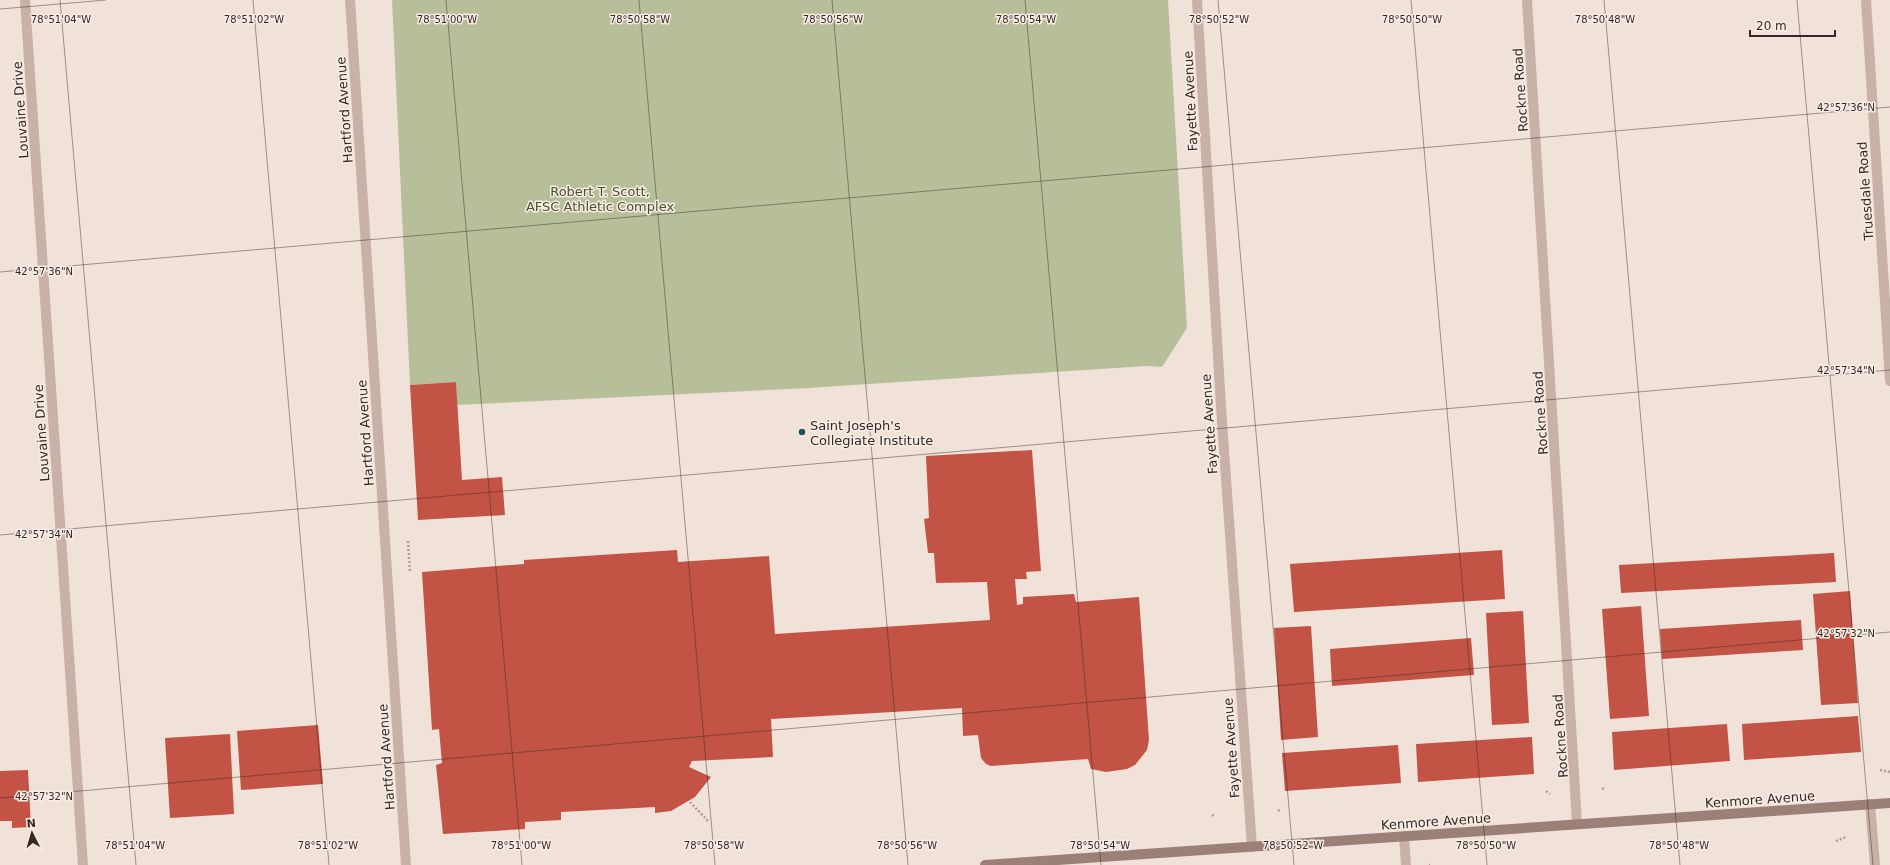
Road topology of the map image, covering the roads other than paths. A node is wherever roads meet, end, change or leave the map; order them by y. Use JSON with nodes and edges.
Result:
{"nodes":[{"id":1,"x":25,"y":0,"type":"edge"},
{"id":2,"x":350,"y":0,"type":"edge"},
{"id":3,"x":1197,"y":0,"type":"edge"},
{"id":4,"x":1527,"y":0,"type":"edge"},
{"id":5,"x":1866,"y":0,"type":"edge"},
{"id":6,"x":1890,"y":381,"type":"edge"},
{"id":7,"x":1890,"y":802,"type":"edge"},
{"id":8,"x":1870,"y":804,"type":"junction"},
{"id":9,"x":1577,"y":824,"type":"junction"},
{"id":10,"x":1404,"y":836,"type":"junction"},
{"id":11,"x":1252,"y":847,"type":"junction"},
{"id":12,"x":82,"y":865,"type":"edge"},
{"id":13,"x":406,"y":865,"type":"edge"},
{"id":14,"x":985,"y":865,"type":"edge"},
{"id":15,"x":998,"y":865,"type":"edge"},
{"id":16,"x":1406,"y":865,"type":"edge"},
{"id":17,"x":1875,"y":865,"type":"edge"}],
"edges":[{"from":1,"to":12,"type":"street","name":"Louvaine Drive"},
{"from":2,"to":13,"type":"street","name":"Hartford Avenue"},
{"from":3,"to":11,"type":"street","name":"Fayette Avenue"},
{"from":4,"to":9,"type":"street","name":"Rockne Road"},
{"from":5,"to":6,"type":"street","name":"Truesdale Road"},
{"from":7,"to":8,"type":"main road","name":"Kenmore Avenue"},
{"from":8,"to":9,"type":"main road","name":"Kenmore Avenue"},
{"from":8,"to":17,"type":"street"},
{"from":9,"to":10,"type":"main road","name":"Kenmore Avenue"},
{"from":10,"to":11,"type":"main road","name":"Kenmore Avenue"},
{"from":10,"to":16,"type":"street"},
{"from":11,"to":15,"type":"main road","name":"Kenmore Avenue"},
{"from":14,"to":15,"type":"main road","name":"Kenmore Avenue"}]}
